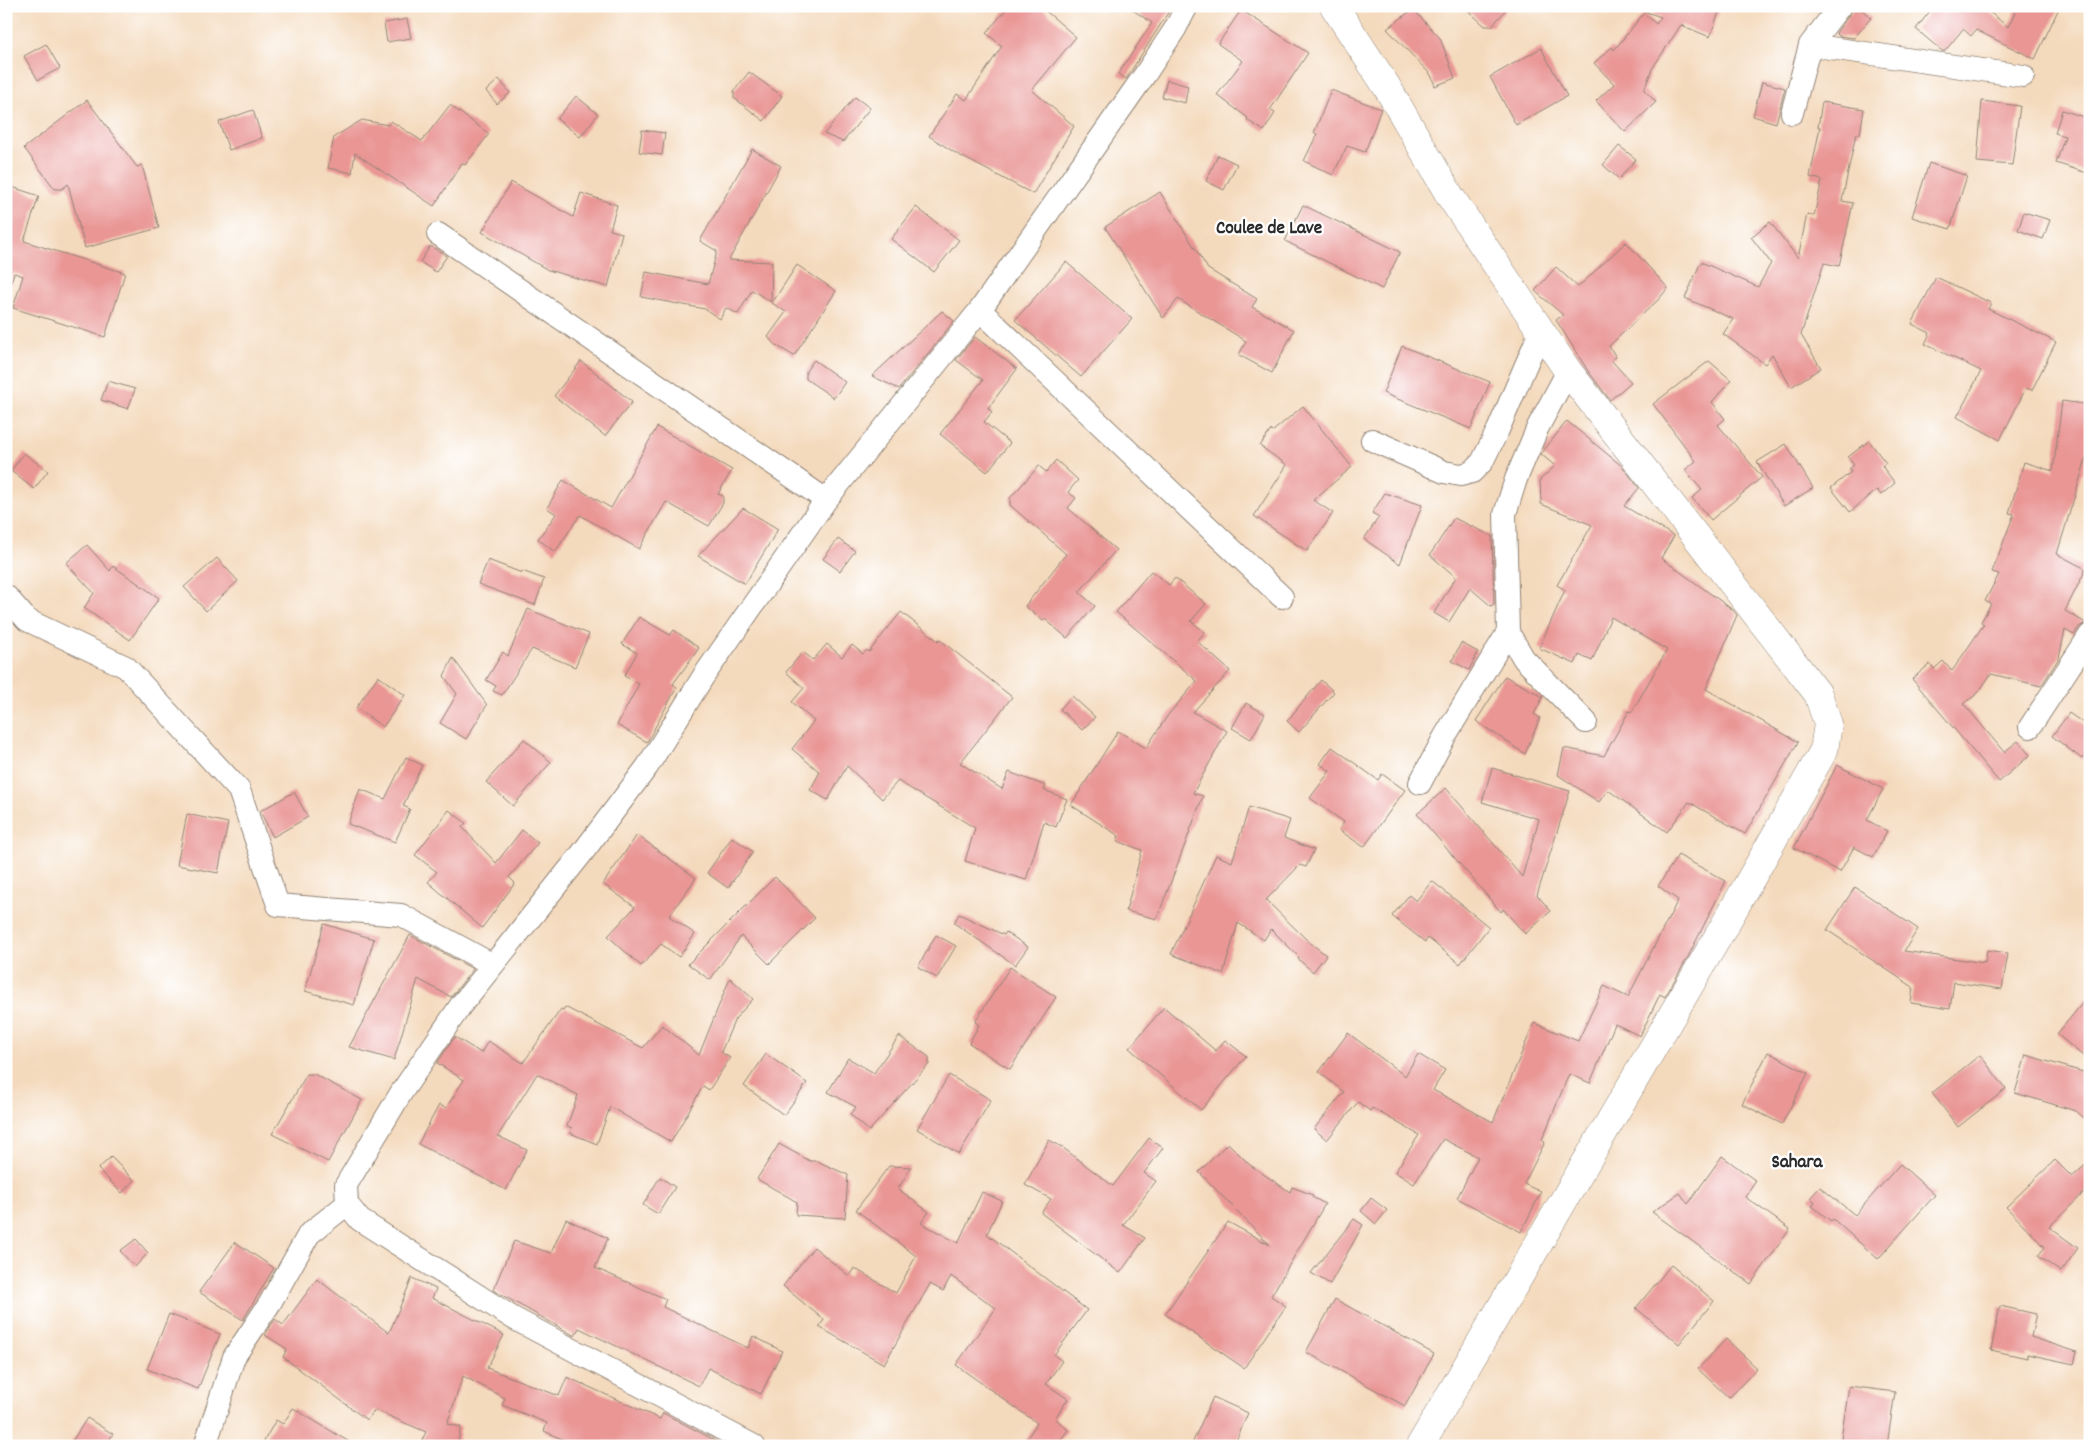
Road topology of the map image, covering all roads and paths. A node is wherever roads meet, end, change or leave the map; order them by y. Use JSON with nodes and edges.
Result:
{"nodes":[{"id":1,"x":1188,"y":6,"type":"edge"},
{"id":2,"x":1334,"y":6,"type":"edge"},
{"id":3,"x":1840,"y":6,"type":"edge"},
{"id":4,"x":1810,"y":45,"type":"junction"},
{"id":5,"x":2023,"y":76,"type":"dead end"},
{"id":6,"x":1792,"y":113,"type":"dead end"},
{"id":7,"x":438,"y":234,"type":"dead end"},
{"id":8,"x":980,"y":310,"type":"junction"},
{"id":9,"x":1540,"y":332,"type":"junction"},
{"id":10,"x":1568,"y":372,"type":"junction"},
{"id":11,"x":1372,"y":440,"type":"dead end"},
{"id":12,"x":826,"y":500,"type":"junction"},
{"id":13,"x":6,"y":596,"type":"edge"},
{"id":14,"x":1282,"y":597,"type":"dead end"},
{"id":15,"x":1508,"y":632,"type":"junction"},
{"id":16,"x":2090,"y":635,"type":"edge"},
{"id":17,"x":1586,"y":722,"type":"dead end"},
{"id":18,"x":2030,"y":727,"type":"dead end"},
{"id":19,"x":1420,"y":783,"type":"dead end"},
{"id":20,"x":493,"y":965,"type":"junction"},
{"id":21,"x":347,"y":1204,"type":"junction"},
{"id":22,"x":205,"y":1446,"type":"edge"},
{"id":23,"x":754,"y":1446,"type":"edge"},
{"id":24,"x":1420,"y":1446,"type":"edge"}],
"edges":[{"from":1,"to":8,"type":"street"},
{"from":2,"to":9,"type":"main road"},
{"from":3,"to":4,"type":"street"},
{"from":4,"to":5,"type":"street"},
{"from":4,"to":6,"type":"street"},
{"from":7,"to":12,"type":"street"},
{"from":8,"to":12,"type":"street"},
{"from":8,"to":14,"type":"street"},
{"from":9,"to":10,"type":"main road"},
{"from":9,"to":11,"type":"street"},
{"from":10,"to":15,"type":"street"},
{"from":10,"to":24,"type":"main road"},
{"from":12,"to":20,"type":"street"},
{"from":13,"to":20,"type":"street"},
{"from":15,"to":17,"type":"street"},
{"from":15,"to":19,"type":"street"},
{"from":16,"to":18,"type":"street"},
{"from":20,"to":21,"type":"street"},
{"from":21,"to":22,"type":"street"},
{"from":21,"to":23,"type":"street"}]}
